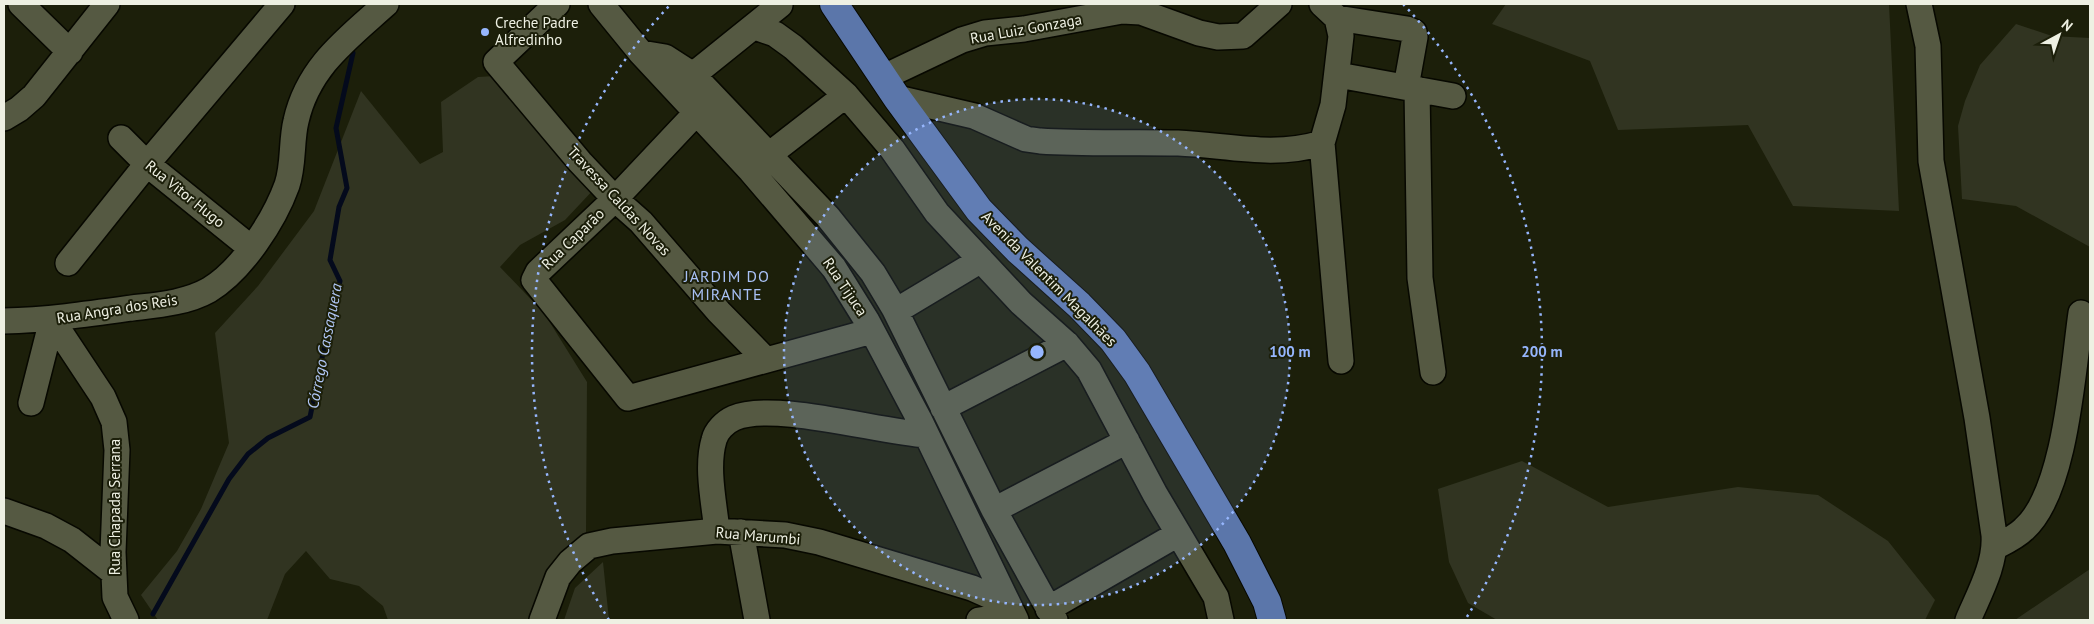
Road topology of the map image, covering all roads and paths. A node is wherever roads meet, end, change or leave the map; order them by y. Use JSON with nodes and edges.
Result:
{"nodes":[{"id":1,"x":21,"y":4,"type":"edge"},
{"id":2,"x":107,"y":4,"type":"edge"},
{"id":3,"x":282,"y":4,"type":"edge"},
{"id":4,"x":386,"y":4,"type":"edge"},
{"id":5,"x":557,"y":4,"type":"edge"},
{"id":6,"x":601,"y":4,"type":"edge"},
{"id":7,"x":834,"y":4,"type":"edge"},
{"id":8,"x":1279,"y":4,"type":"edge"},
{"id":9,"x":1919,"y":4,"type":"edge"},
{"id":10,"x":780,"y":5,"type":"dead end"},
{"id":11,"x":1329,"y":11,"type":"edge"},
{"id":12,"x":755,"y":26,"type":"junction"},
{"id":13,"x":70,"y":52,"type":"junction"},
{"id":14,"x":641,"y":52,"type":"junction"},
{"id":15,"x":693,"y":75,"type":"junction"},
{"id":16,"x":1338,"y":75,"type":"junction"},
{"id":17,"x":890,"y":88,"type":"junction"},
{"id":18,"x":1411,"y":88,"type":"junction"},
{"id":19,"x":846,"y":95,"type":"junction"},
{"id":20,"x":1454,"y":96,"type":"dead end"},
{"id":21,"x":697,"y":112,"type":"junction"},
{"id":22,"x":4,"y":118,"type":"edge"},
{"id":23,"x":121,"y":138,"type":"dead end"},
{"id":24,"x":1322,"y":143,"type":"junction"},
{"id":25,"x":770,"y":154,"type":"junction"},
{"id":26,"x":147,"y":164,"type":"junction"},
{"id":27,"x":615,"y":199,"type":"junction"},
{"id":28,"x":251,"y":248,"type":"junction"},
{"id":29,"x":981,"y":260,"type":"junction"},
{"id":30,"x":68,"y":263,"type":"dead end"},
{"id":31,"x":896,"y":311,"type":"junction"},
{"id":32,"x":2081,"y":313,"type":"dead end"},
{"id":33,"x":52,"y":320,"type":"junction"},
{"id":34,"x":4,"y":321,"type":"edge"},
{"id":35,"x":872,"y":331,"type":"junction"},
{"id":36,"x":1067,"y":344,"type":"junction"},
{"id":37,"x":765,"y":359,"type":"junction"},
{"id":38,"x":1341,"y":361,"type":"dead end"},
{"id":39,"x":1433,"y":372,"type":"dead end"},
{"id":40,"x":31,"y":403,"type":"dead end"},
{"id":41,"x":942,"y":408,"type":"junction"},
{"id":42,"x":926,"y":435,"type":"junction"},
{"id":43,"x":1127,"y":441,"type":"junction"},
{"id":44,"x":994,"y":510,"type":"junction"},
{"id":45,"x":4,"y":511,"type":"edge"},
{"id":46,"x":717,"y":531,"type":"junction"},
{"id":47,"x":741,"y":532,"type":"junction"},
{"id":48,"x":1178,"y":534,"type":"junction"},
{"id":49,"x":1995,"y":547,"type":"junction"},
{"id":50,"x":114,"y":573,"type":"junction"},
{"id":51,"x":1012,"y":613,"type":"edge"},
{"id":52,"x":1051,"y":615,"type":"edge"},
{"id":53,"x":126,"y":620,"type":"edge"},
{"id":54,"x":542,"y":620,"type":"edge"},
{"id":55,"x":757,"y":620,"type":"edge"},
{"id":56,"x":979,"y":620,"type":"edge"},
{"id":57,"x":1221,"y":620,"type":"edge"},
{"id":58,"x":1272,"y":620,"type":"edge"},
{"id":59,"x":1968,"y":620,"type":"edge"}],
"edges":[{"from":1,"to":13,"type":"street"},
{"from":2,"to":13,"type":"street"},
{"from":3,"to":26,"type":"street"},
{"from":4,"to":28,"type":"street","name":"Rua Angra dos Reis"},
{"from":5,"to":27,"type":"street","name":"Travessa Caldas Novas"},
{"from":6,"to":14,"type":"street","name":"Rua Tijuca"},
{"from":7,"to":17,"type":"main road","name":"Avenida Valentim Magalhães"},
{"from":8,"to":17,"type":"street","name":"Rua Luiz Gonzaga"},
{"from":9,"to":49,"type":"street"},
{"from":10,"to":12,"type":"street"},
{"from":11,"to":16,"type":"street"},
{"from":11,"to":18,"type":"street"},
{"from":12,"to":15,"type":"street"},
{"from":12,"to":19,"type":"street"},
{"from":13,"to":22,"type":"street"},
{"from":14,"to":15,"type":"street"},
{"from":14,"to":21,"type":"street","name":"Rua Tijuca"},
{"from":15,"to":25,"type":"street"},
{"from":16,"to":18,"type":"street"},
{"from":16,"to":24,"type":"street"},
{"from":17,"to":24,"type":"street"},
{"from":17,"to":58,"type":"main road","name":"Avenida Valentim Magalhães"},
{"from":18,"to":20,"type":"street"},
{"from":18,"to":39,"type":"street"},
{"from":19,"to":25,"type":"street"},
{"from":19,"to":29,"type":"street"},
{"from":21,"to":27,"type":"street","name":"Rua Caparão"},
{"from":21,"to":35,"type":"street","name":"Rua Tijuca"},
{"from":23,"to":26,"type":"street","name":"Rua Vitor Hugo"},
{"from":24,"to":38,"type":"street"},
{"from":25,"to":31,"type":"street"},
{"from":26,"to":28,"type":"street","name":"Rua Vitor Hugo"},
{"from":26,"to":30,"type":"street"},
{"from":27,"to":37,"type":"street","name":"Travessa Caldas Novas"},
{"from":27,"to":37,"type":"street","name":"Rua Caparão"},
{"from":28,"to":33,"type":"street","name":"Rua Angra dos Reis"},
{"from":29,"to":31,"type":"street"},
{"from":29,"to":36,"type":"street"},
{"from":31,"to":41,"type":"street"},
{"from":32,"to":49,"type":"street"},
{"from":33,"to":34,"type":"street","name":"Rua Angra dos Reis"},
{"from":33,"to":40,"type":"street"},
{"from":33,"to":50,"type":"street","name":"Rua Chapada Serrana"},
{"from":35,"to":37,"type":"street"},
{"from":35,"to":42,"type":"street","name":"Rua Tijuca"},
{"from":36,"to":41,"type":"street"},
{"from":36,"to":43,"type":"street"},
{"from":41,"to":44,"type":"street"},
{"from":42,"to":46,"type":"street"},
{"from":42,"to":51,"type":"street","name":"Rua Tijuca"},
{"from":43,"to":44,"type":"street"},
{"from":43,"to":48,"type":"street"},
{"from":44,"to":52,"type":"street"},
{"from":45,"to":50,"type":"street"},
{"from":46,"to":47,"type":"street","name":"Rua Marumbi"},
{"from":46,"to":54,"type":"street","name":"Rua Marumbi"},
{"from":47,"to":51,"type":"street","name":"Rua Marumbi"},
{"from":47,"to":55,"type":"street"},
{"from":48,"to":52,"type":"street"},
{"from":48,"to":57,"type":"street"},
{"from":49,"to":59,"type":"street"},
{"from":50,"to":53,"type":"street","name":"Rua Chapada Serrana"},
{"from":51,"to":56,"type":"street"}]}
